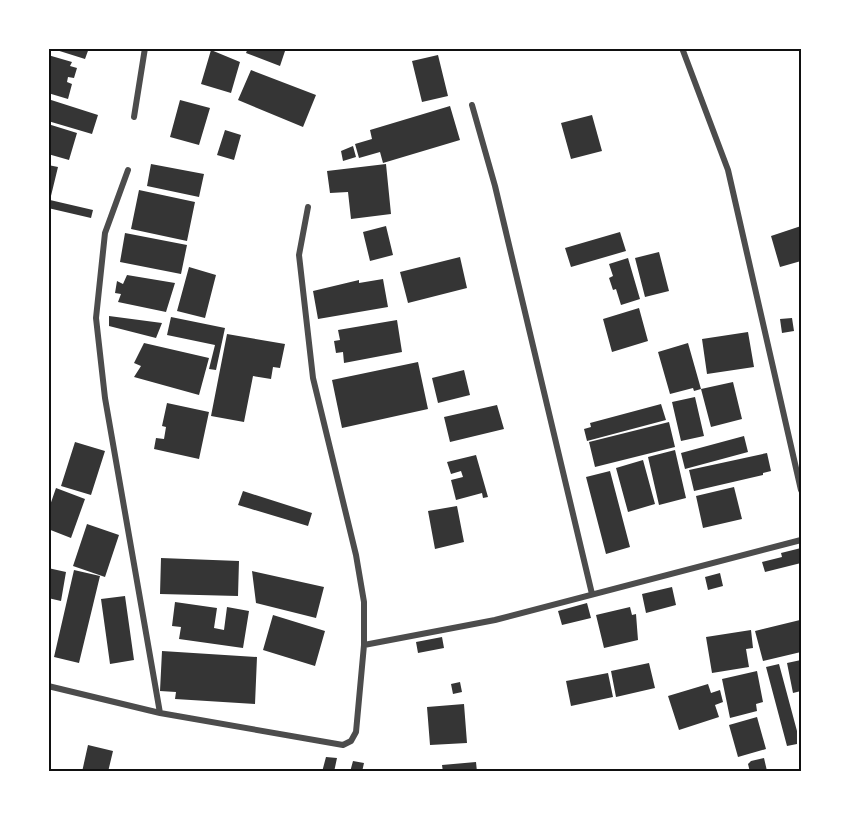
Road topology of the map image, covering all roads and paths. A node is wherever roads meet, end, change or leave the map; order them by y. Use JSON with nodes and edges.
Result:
{"nodes":[{"id":1,"x":145,"y":48,"type":"edge"},
{"id":2,"x":682,"y":48,"type":"edge"},
{"id":3,"x":472,"y":105,"type":"dead end"},
{"id":4,"x":134,"y":117,"type":"dead end"},
{"id":5,"x":128,"y":170,"type":"dead end"},
{"id":6,"x":308,"y":207,"type":"dead end"},
{"id":7,"x":801,"y":490,"type":"edge"},
{"id":8,"x":801,"y":540,"type":"edge"},
{"id":9,"x":592,"y":594,"type":"junction"},
{"id":10,"x":364,"y":645,"type":"junction"},
{"id":11,"x":48,"y":686,"type":"edge"},
{"id":12,"x":160,"y":713,"type":"junction"}],
"edges":[{"from":1,"to":4,"type":"street"},
{"from":2,"to":7,"type":"street"},
{"from":3,"to":9,"type":"street"},
{"from":5,"to":12,"type":"street"},
{"from":6,"to":10,"type":"street"},
{"from":8,"to":9,"type":"street"},
{"from":9,"to":10,"type":"street"},
{"from":10,"to":12,"type":"street"},
{"from":11,"to":12,"type":"street"}]}
